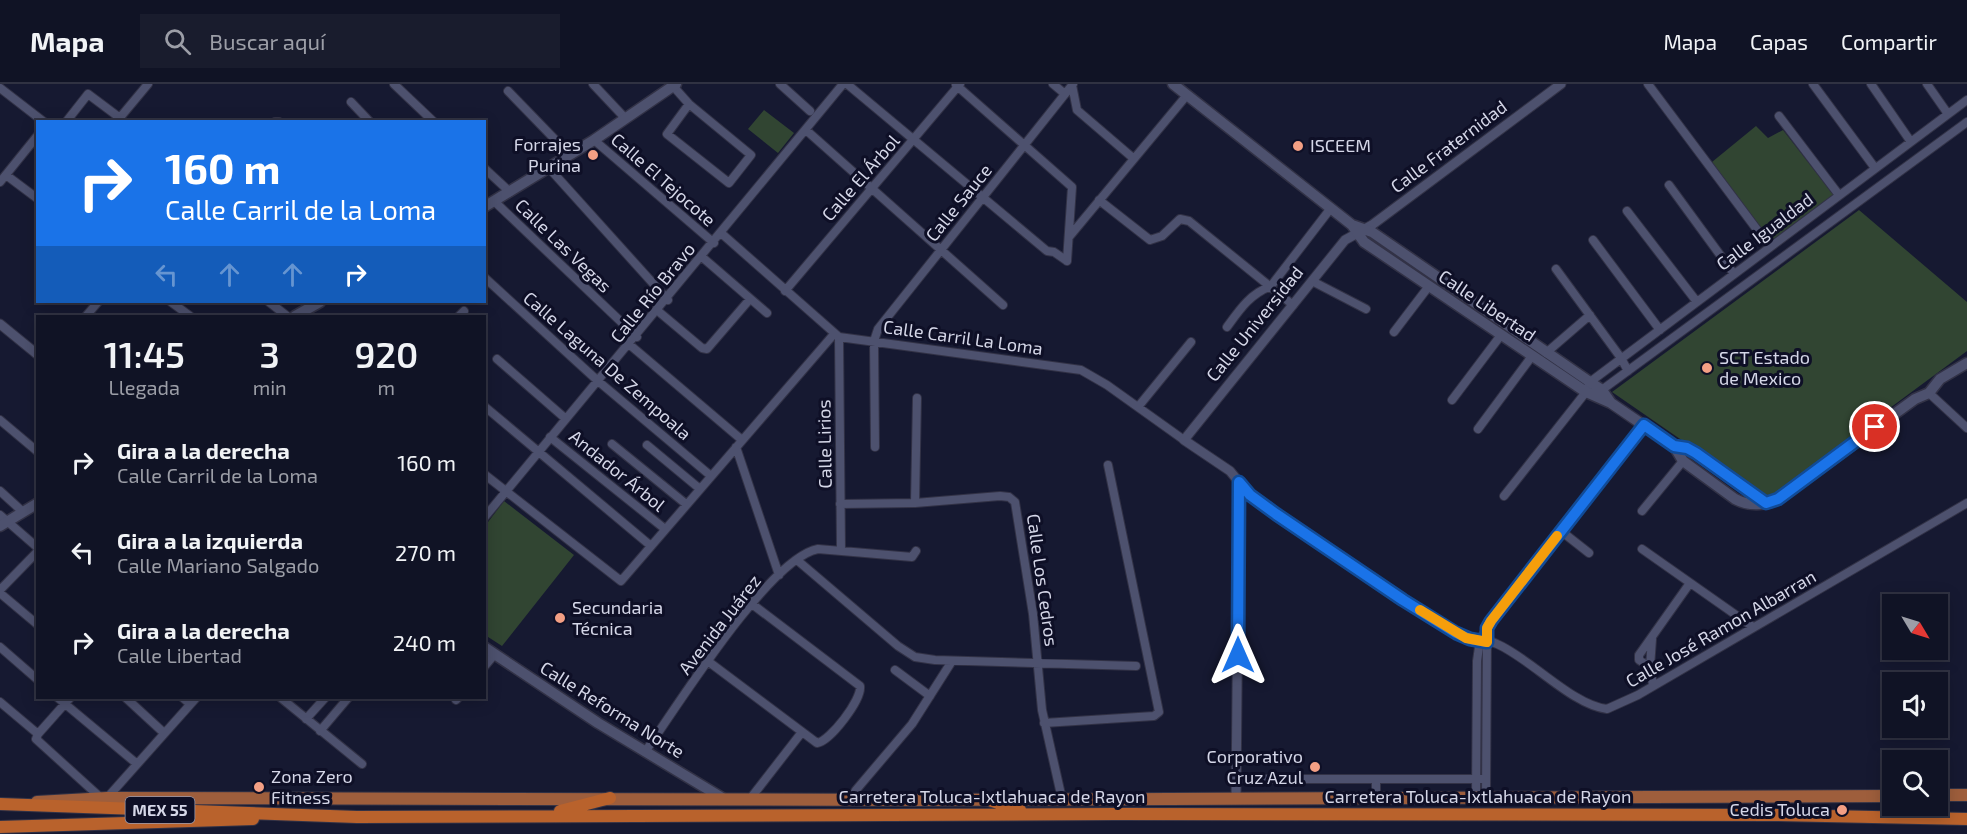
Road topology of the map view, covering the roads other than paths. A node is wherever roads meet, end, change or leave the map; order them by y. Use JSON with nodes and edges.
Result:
{"nodes":[{"id":1,"x":5,"y":84,"type":"edge"},
{"id":2,"x":148,"y":84,"type":"edge"},
{"id":3,"x":394,"y":84,"type":"edge"},
{"id":4,"x":593,"y":84,"type":"edge"},
{"id":5,"x":780,"y":84,"type":"edge"},
{"id":6,"x":845,"y":84,"type":"edge"},
{"id":7,"x":1053,"y":84,"type":"edge"},
{"id":8,"x":1173,"y":84,"type":"edge"},
{"id":9,"x":1561,"y":84,"type":"edge"},
{"id":10,"x":1648,"y":84,"type":"edge"},
{"id":11,"x":1813,"y":84,"type":"edge"},
{"id":12,"x":1871,"y":84,"type":"edge"},
{"id":13,"x":1927,"y":84,"type":"edge"},
{"id":14,"x":674,"y":85,"type":"edge"},
{"id":15,"x":957,"y":85,"type":"edge"},
{"id":16,"x":1073,"y":85,"type":"edge"},
{"id":17,"x":0,"y":89,"type":"edge"},
{"id":18,"x":508,"y":91,"type":"dead end"},
{"id":19,"x":1065,"y":94,"type":"junction"},
{"id":20,"x":1187,"y":95,"type":"junction"},
{"id":21,"x":1967,"y":100,"type":"edge"},
{"id":22,"x":351,"y":102,"type":"dead end"},
{"id":23,"x":689,"y":104,"type":"junction"},
{"id":24,"x":810,"y":111,"type":"dead end"},
{"id":25,"x":1948,"y":114,"type":"junction"},
{"id":26,"x":1779,"y":116,"type":"dead end"},
{"id":27,"x":625,"y":118,"type":"junction"},
{"id":28,"x":41,"y":120,"type":"edge"},
{"id":29,"x":68,"y":120,"type":"edge"},
{"id":30,"x":118,"y":120,"type":"edge"},
{"id":31,"x":368,"y":120,"type":"edge"},
{"id":32,"x":433,"y":120,"type":"edge"},
{"id":33,"x":1967,"y":122,"type":"edge"},
{"id":34,"x":806,"y":130,"type":"junction"},
{"id":35,"x":36,"y":138,"type":"edge"},
{"id":36,"x":594,"y":140,"type":"junction"},
{"id":37,"x":914,"y":140,"type":"junction"},
{"id":38,"x":1911,"y":141,"type":"junction"},
{"id":39,"x":1025,"y":146,"type":"junction"},
{"id":40,"x":570,"y":154,"type":"junction"},
{"id":41,"x":1133,"y":158,"type":"junction"},
{"id":42,"x":549,"y":168,"type":"junction"},
{"id":43,"x":1875,"y":168,"type":"junction"},
{"id":44,"x":486,"y":170,"type":"edge"},
{"id":45,"x":6,"y":175,"type":"junction"},
{"id":46,"x":0,"y":182,"type":"edge"},
{"id":47,"x":1669,"y":185,"type":"dead end"},
{"id":48,"x":873,"y":189,"type":"junction"},
{"id":49,"x":510,"y":192,"type":"junction"},
{"id":50,"x":1839,"y":195,"type":"junction"},
{"id":51,"x":983,"y":197,"type":"junction"},
{"id":52,"x":36,"y":198,"type":"edge"},
{"id":53,"x":1099,"y":200,"type":"junction"},
{"id":54,"x":489,"y":204,"type":"edge"},
{"id":55,"x":1330,"y":208,"type":"junction"},
{"id":56,"x":1627,"y":211,"type":"dead end"},
{"id":57,"x":1357,"y":230,"type":"junction"},
{"id":58,"x":721,"y":233,"type":"junction"},
{"id":59,"x":1069,"y":237,"type":"junction"},
{"id":60,"x":1593,"y":240,"type":"dead end"},
{"id":61,"x":714,"y":243,"type":"junction"},
{"id":62,"x":1770,"y":247,"type":"junction"},
{"id":63,"x":941,"y":249,"type":"junction"},
{"id":64,"x":702,"y":257,"type":"junction"},
{"id":65,"x":1556,"y":269,"type":"dead end"},
{"id":66,"x":1734,"y":274,"type":"junction"},
{"id":67,"x":486,"y":279,"type":"edge"},
{"id":68,"x":1312,"y":281,"type":"junction"},
{"id":69,"x":1271,"y":286,"type":"junction"},
{"id":70,"x":1429,"y":286,"type":"junction"},
{"id":71,"x":785,"y":291,"type":"junction"},
{"id":72,"x":750,"y":299,"type":"junction"},
{"id":73,"x":668,"y":300,"type":"junction"},
{"id":74,"x":1697,"y":302,"type":"junction"},
{"id":75,"x":97,"y":303,"type":"edge"},
{"id":76,"x":172,"y":303,"type":"edge"},
{"id":77,"x":270,"y":303,"type":"edge"},
{"id":78,"x":318,"y":303,"type":"edge"},
{"id":79,"x":1293,"y":304,"type":"junction"},
{"id":80,"x":1003,"y":305,"type":"dead end"},
{"id":81,"x":1366,"y":309,"type":"dead end"},
{"id":82,"x":658,"y":311,"type":"junction"},
{"id":83,"x":767,"y":313,"type":"dead end"},
{"id":84,"x":87,"y":315,"type":"edge"},
{"id":85,"x":189,"y":315,"type":"edge"},
{"id":86,"x":286,"y":315,"type":"edge"},
{"id":87,"x":297,"y":315,"type":"edge"},
{"id":88,"x":1590,"y":315,"type":"junction"},
{"id":89,"x":0,"y":324,"type":"edge"},
{"id":90,"x":1227,"y":327,"type":"dead end"},
{"id":91,"x":1660,"y":330,"type":"junction"},
{"id":92,"x":1394,"y":332,"type":"dead end"},
{"id":93,"x":837,"y":335,"type":"junction"},
{"id":94,"x":1501,"y":335,"type":"junction"},
{"id":95,"x":637,"y":337,"type":"junction"},
{"id":96,"x":874,"y":341,"type":"junction"},
{"id":97,"x":1191,"y":342,"type":"dead end"},
{"id":98,"x":630,"y":345,"type":"junction"},
{"id":99,"x":36,"y":353,"type":"edge"},
{"id":100,"x":1546,"y":353,"type":"junction"},
{"id":101,"x":1532,"y":356,"type":"junction"},
{"id":102,"x":1621,"y":358,"type":"junction"},
{"id":103,"x":497,"y":359,"type":"dead end"},
{"id":104,"x":1967,"y":363,"type":"edge"},
{"id":105,"x":1628,"y":371,"type":"junction"},
{"id":106,"x":598,"y":381,"type":"junction"},
{"id":107,"x":1593,"y":390,"type":"junction"},
{"id":108,"x":1929,"y":393,"type":"junction"},
{"id":109,"x":917,"y":398,"type":"dead end"},
{"id":110,"x":1452,"y":400,"type":"dead end"},
{"id":111,"x":1138,"y":407,"type":"junction"},
{"id":112,"x":486,"y":408,"type":"edge"},
{"id":113,"x":566,"y":419,"type":"junction"},
{"id":114,"x":0,"y":420,"type":"edge"},
{"id":115,"x":1644,"y":425,"type":"junction"},
{"id":116,"x":1478,"y":429,"type":"dead end"},
{"id":117,"x":1967,"y":429,"type":"edge"},
{"id":118,"x":550,"y":437,"type":"junction"},
{"id":119,"x":742,"y":440,"type":"junction"},
{"id":120,"x":1184,"y":440,"type":"junction"},
{"id":121,"x":612,"y":444,"type":"dead end"},
{"id":122,"x":647,"y":445,"type":"dead end"},
{"id":123,"x":1674,"y":446,"type":"junction"},
{"id":124,"x":736,"y":447,"type":"junction"},
{"id":125,"x":875,"y":447,"type":"dead end"},
{"id":126,"x":36,"y":450,"type":"edge"},
{"id":127,"x":539,"y":451,"type":"junction"},
{"id":128,"x":1683,"y":461,"type":"junction"},
{"id":129,"x":1108,"y":465,"type":"dead end"},
{"id":130,"x":486,"y":475,"type":"edge"},
{"id":131,"x":711,"y":476,"type":"junction"},
{"id":132,"x":1239,"y":482,"type":"junction"},
{"id":133,"x":700,"y":489,"type":"junction"},
{"id":134,"x":0,"y":491,"type":"edge"},
{"id":135,"x":507,"y":491,"type":"junction"},
{"id":136,"x":1504,"y":496,"type":"dead end"},
{"id":137,"x":915,"y":503,"type":"junction"},
{"id":138,"x":1766,"y":503,"type":"junction"},
{"id":139,"x":1967,"y":503,"type":"edge"},
{"id":140,"x":36,"y":504,"type":"edge"},
{"id":141,"x":686,"y":504,"type":"junction"},
{"id":142,"x":840,"y":504,"type":"junction"},
{"id":143,"x":1642,"y":511,"type":"dead end"},
{"id":144,"x":23,"y":512,"type":"junction"},
{"id":145,"x":486,"y":517,"type":"edge"},
{"id":146,"x":2,"y":521,"type":"edge"},
{"id":147,"x":665,"y":529,"type":"junction"},
{"id":148,"x":1561,"y":531,"type":"junction"},
{"id":149,"x":651,"y":546,"type":"junction"},
{"id":150,"x":36,"y":547,"type":"edge"},
{"id":151,"x":1642,"y":549,"type":"dead end"},
{"id":152,"x":36,"y":551,"type":"edge"},
{"id":153,"x":841,"y":551,"type":"junction"},
{"id":154,"x":916,"y":551,"type":"dead end"},
{"id":155,"x":1589,"y":553,"type":"dead end"},
{"id":156,"x":797,"y":560,"type":"junction"},
{"id":157,"x":779,"y":575,"type":"junction"},
{"id":158,"x":1690,"y":583,"type":"junction"},
{"id":159,"x":0,"y":591,"type":"edge"},
{"id":160,"x":752,"y":604,"type":"junction"},
{"id":161,"x":36,"y":623,"type":"edge"},
{"id":162,"x":1753,"y":627,"type":"junction"},
{"id":163,"x":1652,"y":638,"type":"junction"},
{"id":164,"x":1483,"y":641,"type":"junction"},
{"id":165,"x":0,"y":646,"type":"edge"},
{"id":166,"x":486,"y":648,"type":"edge"},
{"id":167,"x":495,"y":654,"type":"junction"},
{"id":168,"x":952,"y":661,"type":"junction"},
{"id":169,"x":709,"y":662,"type":"junction"},
{"id":170,"x":1038,"y":664,"type":"junction"},
{"id":171,"x":486,"y":665,"type":"edge"},
{"id":172,"x":1136,"y":666,"type":"dead end"},
{"id":173,"x":1650,"y":667,"type":"junction"},
{"id":174,"x":895,"y":670,"type":"dead end"},
{"id":175,"x":36,"y":678,"type":"edge"},
{"id":176,"x":1653,"y":685,"type":"junction"},
{"id":177,"x":930,"y":696,"type":"junction"},
{"id":178,"x":127,"y":699,"type":"edge"},
{"id":179,"x":282,"y":699,"type":"edge"},
{"id":180,"x":324,"y":699,"type":"edge"},
{"id":181,"x":347,"y":699,"type":"edge"},
{"id":182,"x":67,"y":700,"type":"edge"},
{"id":183,"x":193,"y":701,"type":"edge"},
{"id":184,"x":0,"y":702,"type":"edge"},
{"id":185,"x":306,"y":719,"type":"junction"},
{"id":186,"x":1045,"y":727,"type":"junction"},
{"id":187,"x":320,"y":731,"type":"junction"},
{"id":188,"x":802,"y":732,"type":"junction"},
{"id":189,"x":164,"y":733,"type":"junction"},
{"id":190,"x":37,"y":736,"type":"junction"},
{"id":191,"x":645,"y":752,"type":"junction"},
{"id":192,"x":136,"y":764,"type":"junction"},
{"id":193,"x":362,"y":764,"type":"dead end"},
{"id":194,"x":1238,"y":778,"type":"junction"},
{"id":195,"x":1376,"y":779,"type":"junction"},
{"id":196,"x":1481,"y":779,"type":"junction"},
{"id":197,"x":1948,"y":795,"type":"edge"},
{"id":198,"x":1967,"y":795,"type":"edge"},
{"id":199,"x":1376,"y":796,"type":"junction"},
{"id":200,"x":1481,"y":796,"type":"junction"},
{"id":201,"x":1882,"y":796,"type":"edge"},
{"id":202,"x":104,"y":798,"type":"junction"},
{"id":203,"x":610,"y":798,"type":"junction"},
{"id":204,"x":1236,"y":798,"type":"junction"},
{"id":205,"x":724,"y":799,"type":"junction"},
{"id":206,"x":750,"y":799,"type":"junction"},
{"id":207,"x":851,"y":799,"type":"junction"},
{"id":208,"x":986,"y":799,"type":"junction"},
{"id":209,"x":1062,"y":799,"type":"junction"},
{"id":210,"x":0,"y":804,"type":"edge"},
{"id":211,"x":18,"y":804,"type":"junction"},
{"id":212,"x":1032,"y":815,"type":"junction"},
{"id":213,"x":302,"y":816,"type":"junction"},
{"id":214,"x":538,"y":816,"type":"junction"},
{"id":215,"x":1967,"y":819,"type":"edge"},
{"id":216,"x":0,"y":827,"type":"edge"}],
"edges":[{"from":1,"to":17,"type":"street"},
{"from":2,"to":30,"type":"street"},
{"from":3,"to":32,"type":"street"},
{"from":4,"to":27,"type":"street"},
{"from":5,"to":24,"type":"street"},
{"from":6,"to":34,"type":"street","name":"Calle Río Bravo"},
{"from":6,"to":37,"type":"street"},
{"from":7,"to":19,"type":"street"},
{"from":8,"to":20,"type":"main road","name":"Calle Libertad"},
{"from":9,"to":57,"type":"street","name":"Calle Fraternidad"},
{"from":10,"to":62,"type":"street"},
{"from":11,"to":43,"type":"street"},
{"from":12,"to":38,"type":"street"},
{"from":13,"to":25,"type":"street"},
{"from":14,"to":23,"type":"street"},
{"from":14,"to":27,"type":"main road"},
{"from":15,"to":37,"type":"street","name":"Calle El Árbol"},
{"from":15,"to":39,"type":"street"},
{"from":16,"to":19,"type":"street","name":"Calle Sauce"},
{"from":16,"to":41,"type":"street"},
{"from":17,"to":28,"type":"street"},
{"from":18,"to":40,"type":"street"},
{"from":19,"to":39,"type":"street","name":"Calle Sauce"},
{"from":20,"to":41,"type":"street"},
{"from":20,"to":55,"type":"main road","name":"Calle Libertad"},
{"from":21,"to":25,"type":"street","name":"Calle Igualdad"},
{"from":22,"to":31,"type":"street"},
{"from":23,"to":23,"type":"street"},
{"from":25,"to":38,"type":"street","name":"Calle Igualdad"},
{"from":26,"to":50,"type":"street"},
{"from":27,"to":36,"type":"main road"},
{"from":29,"to":30,"type":"street"},
{"from":33,"to":105,"type":"street","name":"Calle Igualdad"},
{"from":34,"to":48,"type":"street"},
{"from":34,"to":58,"type":"street","name":"Calle Río Bravo"},
{"from":35,"to":45,"type":"street"},
{"from":36,"to":40,"type":"main road"},
{"from":36,"to":61,"type":"street","name":"Calle El Tejocote"},
{"from":37,"to":48,"type":"street","name":"Calle El Árbol"},
{"from":37,"to":51,"type":"street"},
{"from":38,"to":43,"type":"street","name":"Calle Igualdad"},
{"from":39,"to":51,"type":"street","name":"Calle Sauce"},
{"from":39,"to":59,"type":"street"},
{"from":40,"to":42,"type":"main road"},
{"from":41,"to":53,"type":"street"},
{"from":42,"to":49,"type":"main road"},
{"from":42,"to":73,"type":"street"},
{"from":43,"to":50,"type":"street","name":"Calle Igualdad"},
{"from":44,"to":49,"type":"street"},
{"from":45,"to":46,"type":"street"},
{"from":45,"to":52,"type":"street"},
{"from":47,"to":66,"type":"street"},
{"from":48,"to":63,"type":"street"},
{"from":48,"to":71,"type":"street","name":"Calle El Árbol"},
{"from":49,"to":54,"type":"main road"},
{"from":50,"to":62,"type":"street","name":"Calle Igualdad"},
{"from":51,"to":59,"type":"street"},
{"from":51,"to":63,"type":"street","name":"Calle Sauce"},
{"from":53,"to":59,"type":"street"},
{"from":53,"to":69,"type":"street"},
{"from":54,"to":95,"type":"street","name":"Calle Las Vegas"},
{"from":55,"to":57,"type":"main road","name":"Calle Libertad"},
{"from":55,"to":69,"type":"street"},
{"from":56,"to":74,"type":"street"},
{"from":57,"to":68,"type":"street","name":"Calle Universidad"},
{"from":57,"to":70,"type":"main road","name":"Calle Libertad"},
{"from":57,"to":100,"type":"main road","name":"Calle Libertad"},
{"from":58,"to":61,"type":"street","name":"Calle Río Bravo"},
{"from":58,"to":71,"type":"street"},
{"from":60,"to":91,"type":"street"},
{"from":61,"to":64,"type":"street","name":"Calle Río Bravo"},
{"from":62,"to":66,"type":"street","name":"Calle Igualdad"},
{"from":63,"to":80,"type":"street"},
{"from":63,"to":96,"type":"street","name":"Calle Sauce"},
{"from":64,"to":72,"type":"street"},
{"from":64,"to":73,"type":"street","name":"Calle Río Bravo"},
{"from":65,"to":88,"type":"street"},
{"from":66,"to":74,"type":"street","name":"Calle Igualdad"},
{"from":67,"to":106,"type":"street","name":"Calle Laguna De Zempoala"},
{"from":68,"to":79,"type":"street","name":"Calle Universidad"},
{"from":68,"to":81,"type":"street"},
{"from":69,"to":79,"type":"street"},
{"from":69,"to":90,"type":"street"},
{"from":70,"to":92,"type":"street"},
{"from":70,"to":94,"type":"main road","name":"Calle Libertad"},
{"from":71,"to":93,"type":"street"},
{"from":72,"to":82,"type":"street"},
{"from":72,"to":83,"type":"street"},
{"from":73,"to":82,"type":"street","name":"Calle Río Bravo"},
{"from":74,"to":91,"type":"street","name":"Calle Igualdad"},
{"from":75,"to":84,"type":"street"},
{"from":76,"to":85,"type":"street"},
{"from":77,"to":86,"type":"street"},
{"from":78,"to":87,"type":"main road"},
{"from":79,"to":120,"type":"street","name":"Calle Universidad"},
{"from":82,"to":95,"type":"street","name":"Calle Río Bravo"},
{"from":88,"to":100,"type":"street"},
{"from":88,"to":102,"type":"street"},
{"from":89,"to":99,"type":"street"},
{"from":91,"to":102,"type":"street","name":"Calle Igualdad"},
{"from":93,"to":96,"type":"street","name":"Calle Carril La Loma"},
{"from":93,"to":119,"type":"street"},
{"from":93,"to":142,"type":"street","name":"Calle Lirios"},
{"from":94,"to":101,"type":"main road","name":"Calle Libertad"},
{"from":94,"to":110,"type":"street"},
{"from":95,"to":98,"type":"street","name":"Calle Río Bravo"},
{"from":96,"to":111,"type":"street","name":"Calle Carril La Loma"},
{"from":96,"to":125,"type":"street"},
{"from":97,"to":111,"type":"street"},
{"from":98,"to":106,"type":"street","name":"Calle Río Bravo"},
{"from":98,"to":119,"type":"street"},
{"from":100,"to":107,"type":"main road","name":"Calle Libertad"},
{"from":101,"to":107,"type":"main road","name":"Calle Libertad"},
{"from":101,"to":116,"type":"street"},
{"from":102,"to":105,"type":"street"},
{"from":102,"to":107,"type":"street","name":"Calle Igualdad"},
{"from":103,"to":113,"type":"street"},
{"from":104,"to":108,"type":"main road"},
{"from":105,"to":107,"type":"street","name":"Calle Igualdad"},
{"from":106,"to":113,"type":"street","name":"Calle Río Bravo"},
{"from":106,"to":131,"type":"street","name":"Calle Laguna De Zempoala"},
{"from":107,"to":115,"type":"main road","name":"Calle Libertad"},
{"from":107,"to":136,"type":"street"},
{"from":108,"to":117,"type":"street"},
{"from":108,"to":138,"type":"main road"},
{"from":109,"to":137,"type":"street"},
{"from":111,"to":120,"type":"street"},
{"from":112,"to":127,"type":"street"},
{"from":113,"to":118,"type":"street","name":"Calle Río Bravo"},
{"from":114,"to":126,"type":"street"},
{"from":115,"to":123,"type":"main road","name":"Calle Libertad"},
{"from":115,"to":148,"type":"street"},
{"from":118,"to":127,"type":"street","name":"Calle Río Bravo"},
{"from":118,"to":147,"type":"street","name":"Andador Árbol"},
{"from":119,"to":124,"type":"street"},
{"from":120,"to":132,"type":"street"},
{"from":121,"to":141,"type":"street"},
{"from":122,"to":133,"type":"street"},
{"from":123,"to":128,"type":"main road","name":"Calle Libertad"},
{"from":123,"to":138,"type":"main road","name":"Calle Libertad"},
{"from":124,"to":131,"type":"street"},
{"from":124,"to":157,"type":"street"},
{"from":127,"to":135,"type":"street","name":"Calle Río Bravo"},
{"from":127,"to":149,"type":"street"},
{"from":128,"to":138,"type":"main road","name":"Calle Libertad"},
{"from":128,"to":143,"type":"street"},
{"from":129,"to":186,"type":"street"},
{"from":130,"to":135,"type":"street"},
{"from":131,"to":133,"type":"street"},
{"from":132,"to":164,"type":"street"},
{"from":132,"to":194,"type":"street"},
{"from":133,"to":141,"type":"street"},
{"from":134,"to":144,"type":"street"},
{"from":135,"to":145,"type":"street","name":"Calle Río Bravo"},
{"from":135,"to":149,"type":"street"},
{"from":137,"to":142,"type":"street","name":"Calle Los Cedros"},
{"from":137,"to":170,"type":"street","name":"Calle Los Cedros"},
{"from":139,"to":162,"type":"street","name":"Calle José Ramon Albarran"},
{"from":140,"to":144,"type":"main road"},
{"from":141,"to":147,"type":"street"},
{"from":142,"to":153,"type":"street","name":"Calle Lirios"},
{"from":144,"to":146,"type":"main road"},
{"from":146,"to":150,"type":"street"},
{"from":147,"to":149,"type":"street"},
{"from":148,"to":155,"type":"street"},
{"from":148,"to":164,"type":"street"},
{"from":151,"to":158,"type":"street"},
{"from":152,"to":159,"type":"street"},
{"from":153,"to":154,"type":"street","name":"Avenida Juárez"},
{"from":153,"to":156,"type":"street","name":"Avenida Juárez"},
{"from":156,"to":157,"type":"street","name":"Avenida Juárez"},
{"from":156,"to":168,"type":"street"},
{"from":157,"to":160,"type":"street","name":"Avenida Juárez"},
{"from":158,"to":162,"type":"street"},
{"from":158,"to":163,"type":"street"},
{"from":159,"to":161,"type":"street"},
{"from":160,"to":169,"type":"street","name":"Avenida Juárez"},
{"from":160,"to":188,"type":"street"},
{"from":162,"to":176,"type":"street","name":"Calle José Ramon Albarran"},
{"from":163,"to":173,"type":"street"},
{"from":163,"to":173,"type":"street"},
{"from":164,"to":176,"type":"street","name":"Calle José Ramon Albarran"},
{"from":164,"to":196,"type":"street"},
{"from":165,"to":175,"type":"street"},
{"from":166,"to":167,"type":"main road","name":"Calle Reforma Norte"},
{"from":167,"to":171,"type":"street"},
{"from":167,"to":191,"type":"main road","name":"Calle Reforma Norte"},
{"from":168,"to":170,"type":"street"},
{"from":168,"to":177,"type":"street"},
{"from":169,"to":188,"type":"street"},
{"from":169,"to":191,"type":"street","name":"Avenida Juárez"},
{"from":170,"to":172,"type":"street"},
{"from":170,"to":186,"type":"street","name":"Calle Los Cedros"},
{"from":173,"to":176,"type":"street"},
{"from":174,"to":177,"type":"street"},
{"from":177,"to":207,"type":"street"},
{"from":178,"to":189,"type":"street"},
{"from":179,"to":185,"type":"street"},
{"from":180,"to":185,"type":"street"},
{"from":181,"to":187,"type":"street"},
{"from":182,"to":190,"type":"street"},
{"from":182,"to":192,"type":"street"},
{"from":183,"to":189,"type":"street"},
{"from":184,"to":190,"type":"street"},
{"from":185,"to":187,"type":"street"},
{"from":186,"to":209,"type":"street","name":"Calle Los Cedros"},
{"from":187,"to":193,"type":"street"},
{"from":188,"to":206,"type":"street"},
{"from":189,"to":192,"type":"street"},
{"from":190,"to":202,"type":"street"},
{"from":191,"to":205,"type":"main road","name":"Calle Reforma Norte"},
{"from":192,"to":202,"type":"street"},
{"from":194,"to":195,"type":"street"},
{"from":194,"to":204,"type":"street"},
{"from":195,"to":196,"type":"street"},
{"from":195,"to":199,"type":"street"},
{"from":196,"to":200,"type":"street"},
{"from":197,"to":198,"type":"main road"},
{"from":199,"to":200,"type":"main road","name":"Carretera Toluca-Ixtlahuaca de Rayon"},
{"from":199,"to":204,"type":"main road","name":"Carretera Toluca-Ixtlahuaca de Rayon"},
{"from":200,"to":201,"type":"main road","name":"Carretera Toluca-Ixtlahuaca de Rayon"},
{"from":202,"to":203,"type":"main road","name":"Carretera Toluca-Ixtlahuaca de Rayon"},
{"from":202,"to":211,"type":"main road","name":"Carretera Toluca-Ixtlahuaca de Rayon"},
{"from":203,"to":205,"type":"main road","name":"Carretera Toluca-Ixtlahuaca de Rayon"},
{"from":203,"to":214,"type":"highway"},
{"from":204,"to":209,"type":"main road","name":"Carretera Toluca-Ixtlahuaca de Rayon"},
{"from":205,"to":206,"type":"main road","name":"Carretera Toluca-Ixtlahuaca de Rayon"},
{"from":206,"to":207,"type":"main road","name":"Carretera Toluca-Ixtlahuaca de Rayon"},
{"from":207,"to":208,"type":"main road","name":"Carretera Toluca-Ixtlahuaca de Rayon"},
{"from":208,"to":209,"type":"main road","name":"Carretera Toluca-Ixtlahuaca de Rayon"},
{"from":208,"to":212,"type":"highway"},
{"from":210,"to":211,"type":"highway","name":"Carretera Toluca-Ixtlahuaca de Rayon","number":"MEX 55"},
{"from":211,"to":213,"type":"highway","name":"Carretera Toluca-Ixtlahuaca de Rayon","number":"MEX 55"},
{"from":212,"to":214,"type":"highway","name":"Carretera Toluca-Ixtlahuaca de Rayon","number":"MEX 55"},
{"from":212,"to":215,"type":"highway","name":"Carretera Toluca-Ixtlahuaca de Rayon","number":"MEX 55"},
{"from":213,"to":214,"type":"highway","name":"Carretera Toluca-Ixtlahuaca de Rayon","number":"MEX 55"},
{"from":213,"to":216,"type":"highway"}]}
